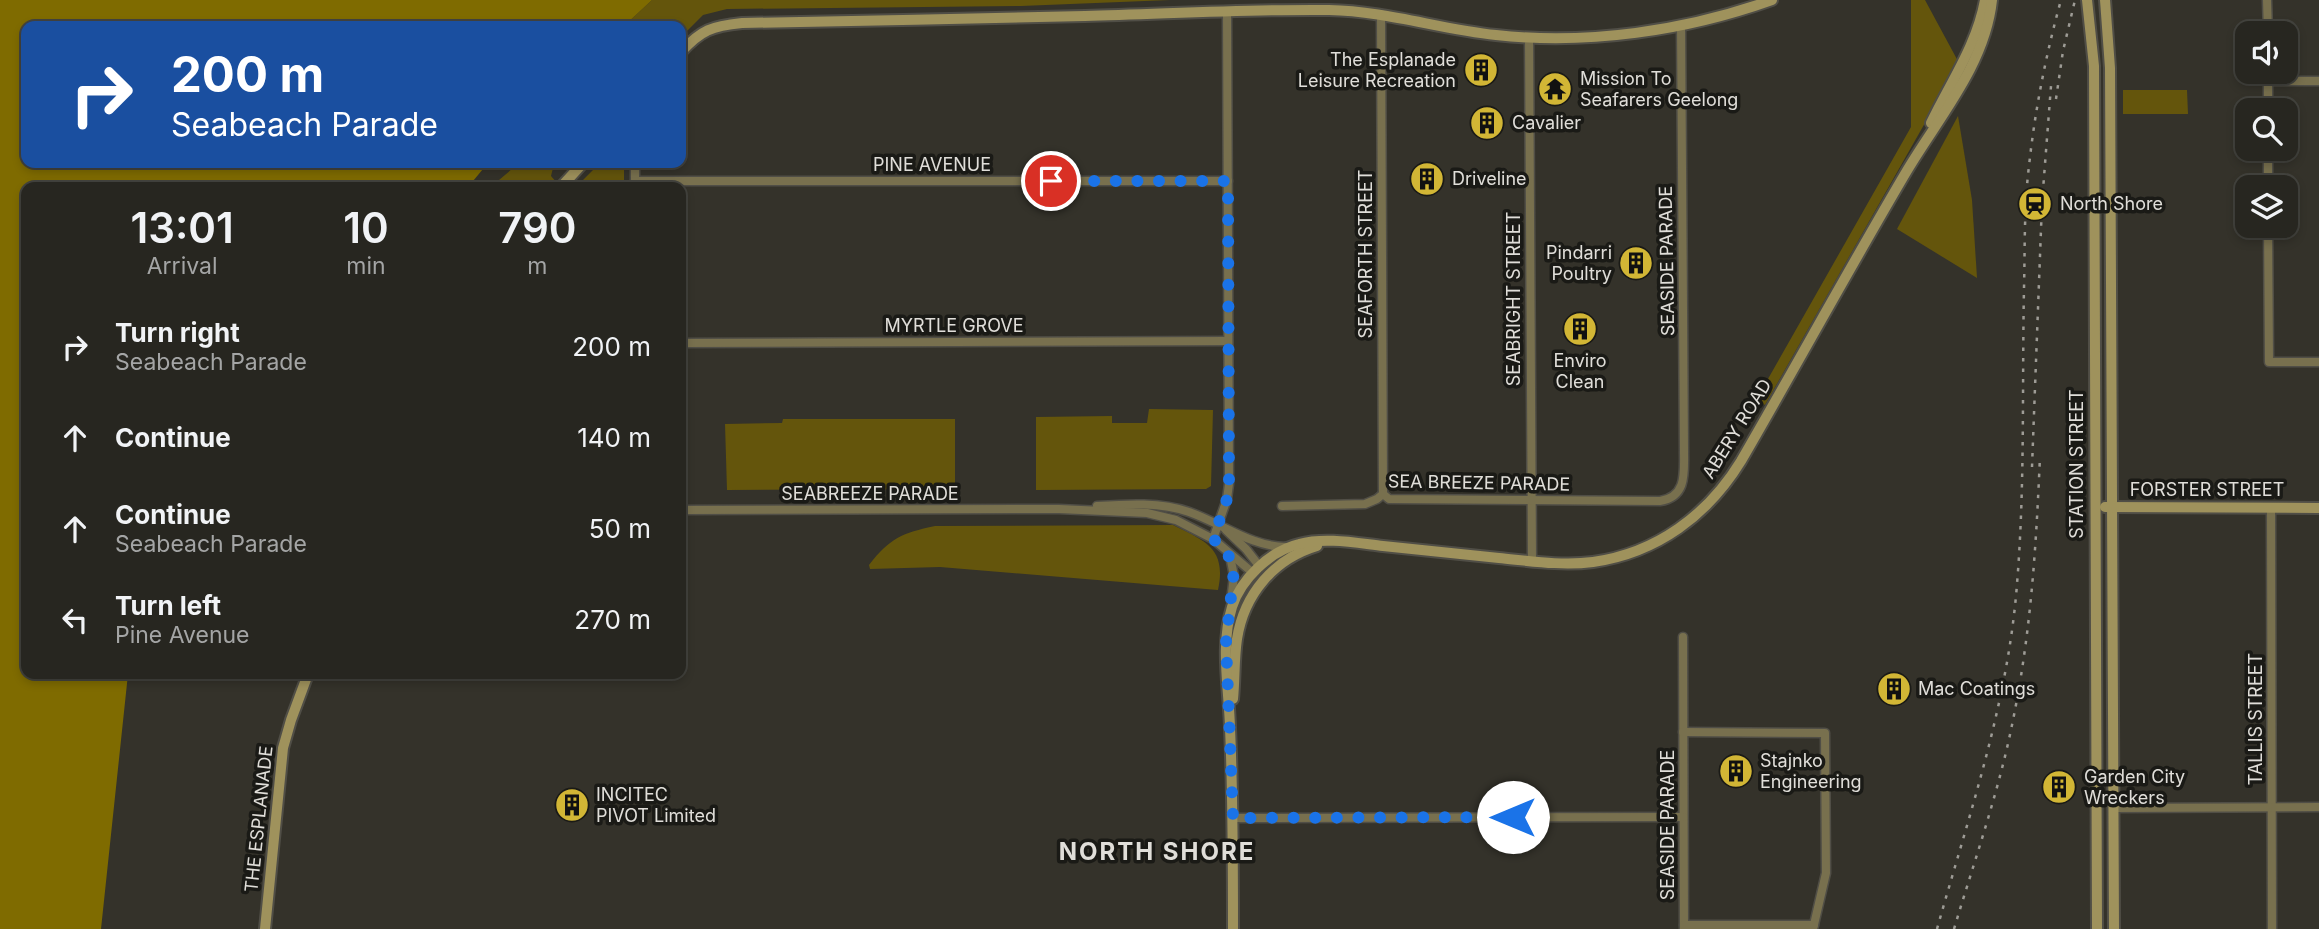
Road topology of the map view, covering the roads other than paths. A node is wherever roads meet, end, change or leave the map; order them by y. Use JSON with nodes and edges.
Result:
{"nodes":[{"id":1,"x":1772,"y":0,"type":"edge"},
{"id":2,"x":1985,"y":0,"type":"edge"},
{"id":3,"x":1992,"y":0,"type":"edge"},
{"id":4,"x":2087,"y":0,"type":"edge"},
{"id":5,"x":2105,"y":0,"type":"edge"},
{"id":6,"x":2267,"y":0,"type":"edge"},
{"id":7,"x":1227,"y":12,"type":"junction"},
{"id":8,"x":1381,"y":14,"type":"junction"},
{"id":9,"x":2268,"y":21,"type":"edge"},
{"id":10,"x":1681,"y":24,"type":"junction"},
{"id":11,"x":1529,"y":37,"type":"junction"},
{"id":12,"x":686,"y":47,"type":"edge"},
{"id":13,"x":2298,"y":79,"type":"edge"},
{"id":14,"x":2319,"y":81,"type":"edge"},
{"id":15,"x":1923,"y":142,"type":"junction"},
{"id":16,"x":578,"y":168,"type":"edge"},
{"id":17,"x":1228,"y":181,"type":"junction"},
{"id":18,"x":566,"y":182,"type":"edge"},
{"id":19,"x":686,"y":184,"type":"edge"},
{"id":20,"x":2268,"y":238,"type":"edge"},
{"id":21,"x":1228,"y":341,"type":"junction"},
{"id":22,"x":686,"y":342,"type":"edge"},
{"id":23,"x":2319,"y":362,"type":"edge"},
{"id":24,"x":1383,"y":494,"type":"junction"},
{"id":25,"x":1675,"y":495,"type":"joint"},
{"id":26,"x":1531,"y":499,"type":"junction"},
{"id":27,"x":1282,"y":506,"type":"dead end"},
{"id":28,"x":2095,"y":507,"type":"junction"},
{"id":29,"x":2112,"y":507,"type":"junction"},
{"id":30,"x":2319,"y":508,"type":"edge"},
{"id":31,"x":1059,"y":509,"type":"junction"},
{"id":32,"x":2271,"y":509,"type":"junction"},
{"id":33,"x":686,"y":510,"type":"edge"},
{"id":34,"x":1219,"y":524,"type":"junction"},
{"id":35,"x":1213,"y":539,"type":"junction"},
{"id":36,"x":1341,"y":542,"type":"junction"},
{"id":37,"x":1289,"y":547,"type":"junction"},
{"id":38,"x":1226,"y":549,"type":"junction"},
{"id":39,"x":1532,"y":561,"type":"junction"},
{"id":40,"x":1256,"y":570,"type":"junction"},
{"id":41,"x":1264,"y":579,"type":"junction"},
{"id":42,"x":1228,"y":622,"type":"junction"},
{"id":43,"x":1682,"y":637,"type":"dead end"},
{"id":44,"x":306,"y":679,"type":"edge"},
{"id":45,"x":1230,"y":726,"type":"junction"},
{"id":46,"x":1683,"y":732,"type":"junction"},
{"id":47,"x":2272,"y":807,"type":"junction"},
{"id":48,"x":2319,"y":807,"type":"edge"},
{"id":49,"x":2113,"y":808,"type":"junction"},
{"id":50,"x":1683,"y":817,"type":"junction"},
{"id":51,"x":1233,"y":818,"type":"junction"},
{"id":52,"x":1684,"y":927,"type":"edge"},
{"id":53,"x":1813,"y":927,"type":"edge"},
{"id":54,"x":265,"y":929,"type":"edge"},
{"id":55,"x":1233,"y":929,"type":"edge"},
{"id":56,"x":2097,"y":929,"type":"edge"},
{"id":57,"x":2114,"y":929,"type":"edge"},
{"id":58,"x":2272,"y":929,"type":"edge"}],
"edges":[{"from":1,"to":10,"type":"main road"},
{"from":2,"to":15,"type":"main road","name":"ABERY ROAD"},
{"from":3,"to":15,"type":"main road","name":"ABERY ROAD"},
{"from":4,"to":28,"type":"main road","name":"STATION STREET"},
{"from":5,"to":29,"type":"main road","name":"STATION STREET"},
{"from":6,"to":9,"type":"street"},
{"from":7,"to":8,"type":"main road"},
{"from":7,"to":12,"type":"main road"},
{"from":7,"to":17,"type":"street"},
{"from":8,"to":11,"type":"main road"},
{"from":8,"to":24,"type":"street","name":"SEAFORTH STREET"},
{"from":10,"to":11,"type":"main road"},
{"from":10,"to":25,"type":"street","name":"SEASIDE PARADE"},
{"from":11,"to":26,"type":"street","name":"SEABRIGHT STREET"},
{"from":13,"to":14,"type":"street"},
{"from":15,"to":39,"type":"main road","name":"ABERY ROAD"},
{"from":16,"to":18,"type":"main road"},
{"from":17,"to":19,"type":"street","name":"PINE AVENUE"},
{"from":17,"to":21,"type":"street"},
{"from":20,"to":23,"type":"street"},
{"from":21,"to":22,"type":"street","name":"MYRTLE GROVE"},
{"from":21,"to":34,"type":"street"},
{"from":24,"to":26,"type":"street","name":"SEA BREEZE PARADE"},
{"from":24,"to":27,"type":"street","name":"SEA BREEZE PARADE"},
{"from":25,"to":26,"type":"street","name":"SEA BREEZE PARADE"},
{"from":26,"to":39,"type":"street","name":"SEABRIGHT STREET"},
{"from":28,"to":29,"type":"main road","name":"FORSTER STREET"},
{"from":28,"to":56,"type":"main road","name":"STATION STREET"},
{"from":29,"to":32,"type":"main road","name":"FORSTER STREET"},
{"from":29,"to":49,"type":"main road","name":"STATION STREET"},
{"from":30,"to":32,"type":"main road","name":"FORSTER STREET"},
{"from":31,"to":33,"type":"street","name":"SEABREEZE PARADE"},
{"from":31,"to":34,"type":"street","name":"SEABREEZE PARADE"},
{"from":31,"to":35,"type":"street","name":"SEABREEZE PARADE"},
{"from":32,"to":47,"type":"street","name":"TALLIS STREET"},
{"from":34,"to":35,"type":"street"},
{"from":34,"to":37,"type":"street","name":"SEABREEZE PARADE"},
{"from":34,"to":40,"type":"street","name":"SEABREEZE PARADE"},
{"from":35,"to":38,"type":"street","name":"SEABREEZE PARADE"},
{"from":36,"to":37,"type":"main road","name":"ABERY ROAD"},
{"from":36,"to":39,"type":"main road","name":"ABERY ROAD"},
{"from":36,"to":41,"type":"main road"},
{"from":37,"to":40,"type":"main road","name":"ABERY ROAD"},
{"from":38,"to":40,"type":"street","name":"SEABREEZE PARADE"},
{"from":38,"to":42,"type":"street"},
{"from":40,"to":41,"type":"main road"},
{"from":40,"to":42,"type":"main road"},
{"from":41,"to":45,"type":"main road"},
{"from":42,"to":45,"type":"main road"},
{"from":43,"to":46,"type":"street","name":"SEASIDE PARADE"},
{"from":44,"to":54,"type":"main road","name":"THE ESPLANADE"},
{"from":45,"to":51,"type":"main road"},
{"from":46,"to":50,"type":"street","name":"SEASIDE PARADE"},
{"from":46,"to":53,"type":"street"},
{"from":47,"to":48,"type":"street"},
{"from":47,"to":49,"type":"street"},
{"from":47,"to":58,"type":"street","name":"TALLIS STREET"},
{"from":49,"to":57,"type":"main road","name":"STATION STREET"},
{"from":50,"to":51,"type":"street"},
{"from":50,"to":52,"type":"street","name":"SEASIDE PARADE"},
{"from":51,"to":55,"type":"main road"},
{"from":52,"to":53,"type":"street"}]}
